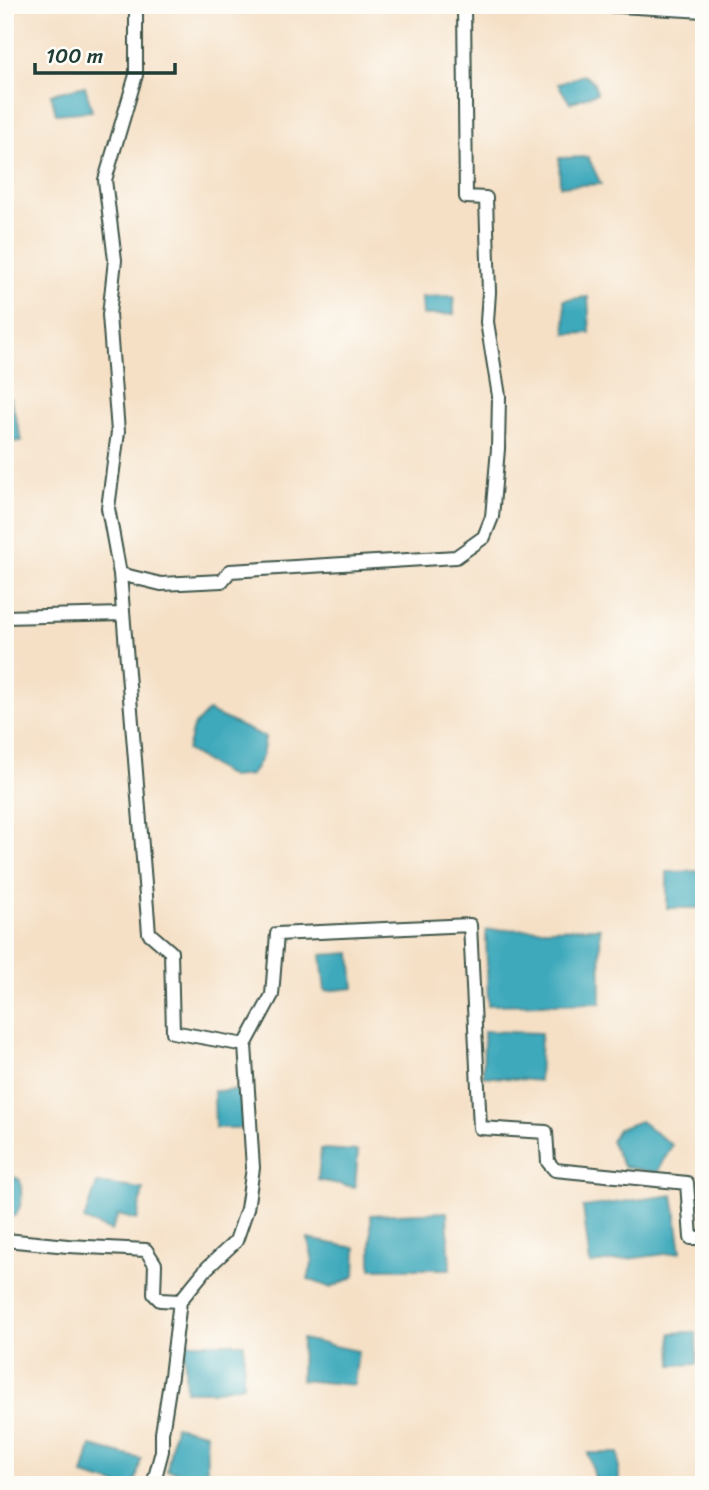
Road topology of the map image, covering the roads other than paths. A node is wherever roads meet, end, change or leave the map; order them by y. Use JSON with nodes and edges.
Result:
{"nodes":[{"id":1,"x":136,"y":5,"type":"edge"},
{"id":2,"x":464,"y":5,"type":"edge"},
{"id":3,"x":603,"y":5,"type":"edge"},
{"id":4,"x":704,"y":11,"type":"edge"},
{"id":5,"x":120,"y":573,"type":"junction"},
{"id":6,"x":122,"y":614,"type":"junction"},
{"id":7,"x":5,"y":617,"type":"edge"},
{"id":8,"x":245,"y":1045,"type":"junction"},
{"id":9,"x":704,"y":1238,"type":"edge"},
{"id":10,"x":5,"y":1240,"type":"edge"},
{"id":11,"x":180,"y":1301,"type":"junction"},
{"id":12,"x":153,"y":1485,"type":"edge"}],
"edges":[{"from":1,"to":5,"type":"street"},
{"from":2,"to":5,"type":"street"},
{"from":3,"to":4,"type":"street"},
{"from":5,"to":6,"type":"street"},
{"from":6,"to":7,"type":"street"},
{"from":6,"to":8,"type":"street"},
{"from":8,"to":9,"type":"street"},
{"from":8,"to":11,"type":"street"},
{"from":10,"to":11,"type":"street"},
{"from":11,"to":12,"type":"street"}]}
